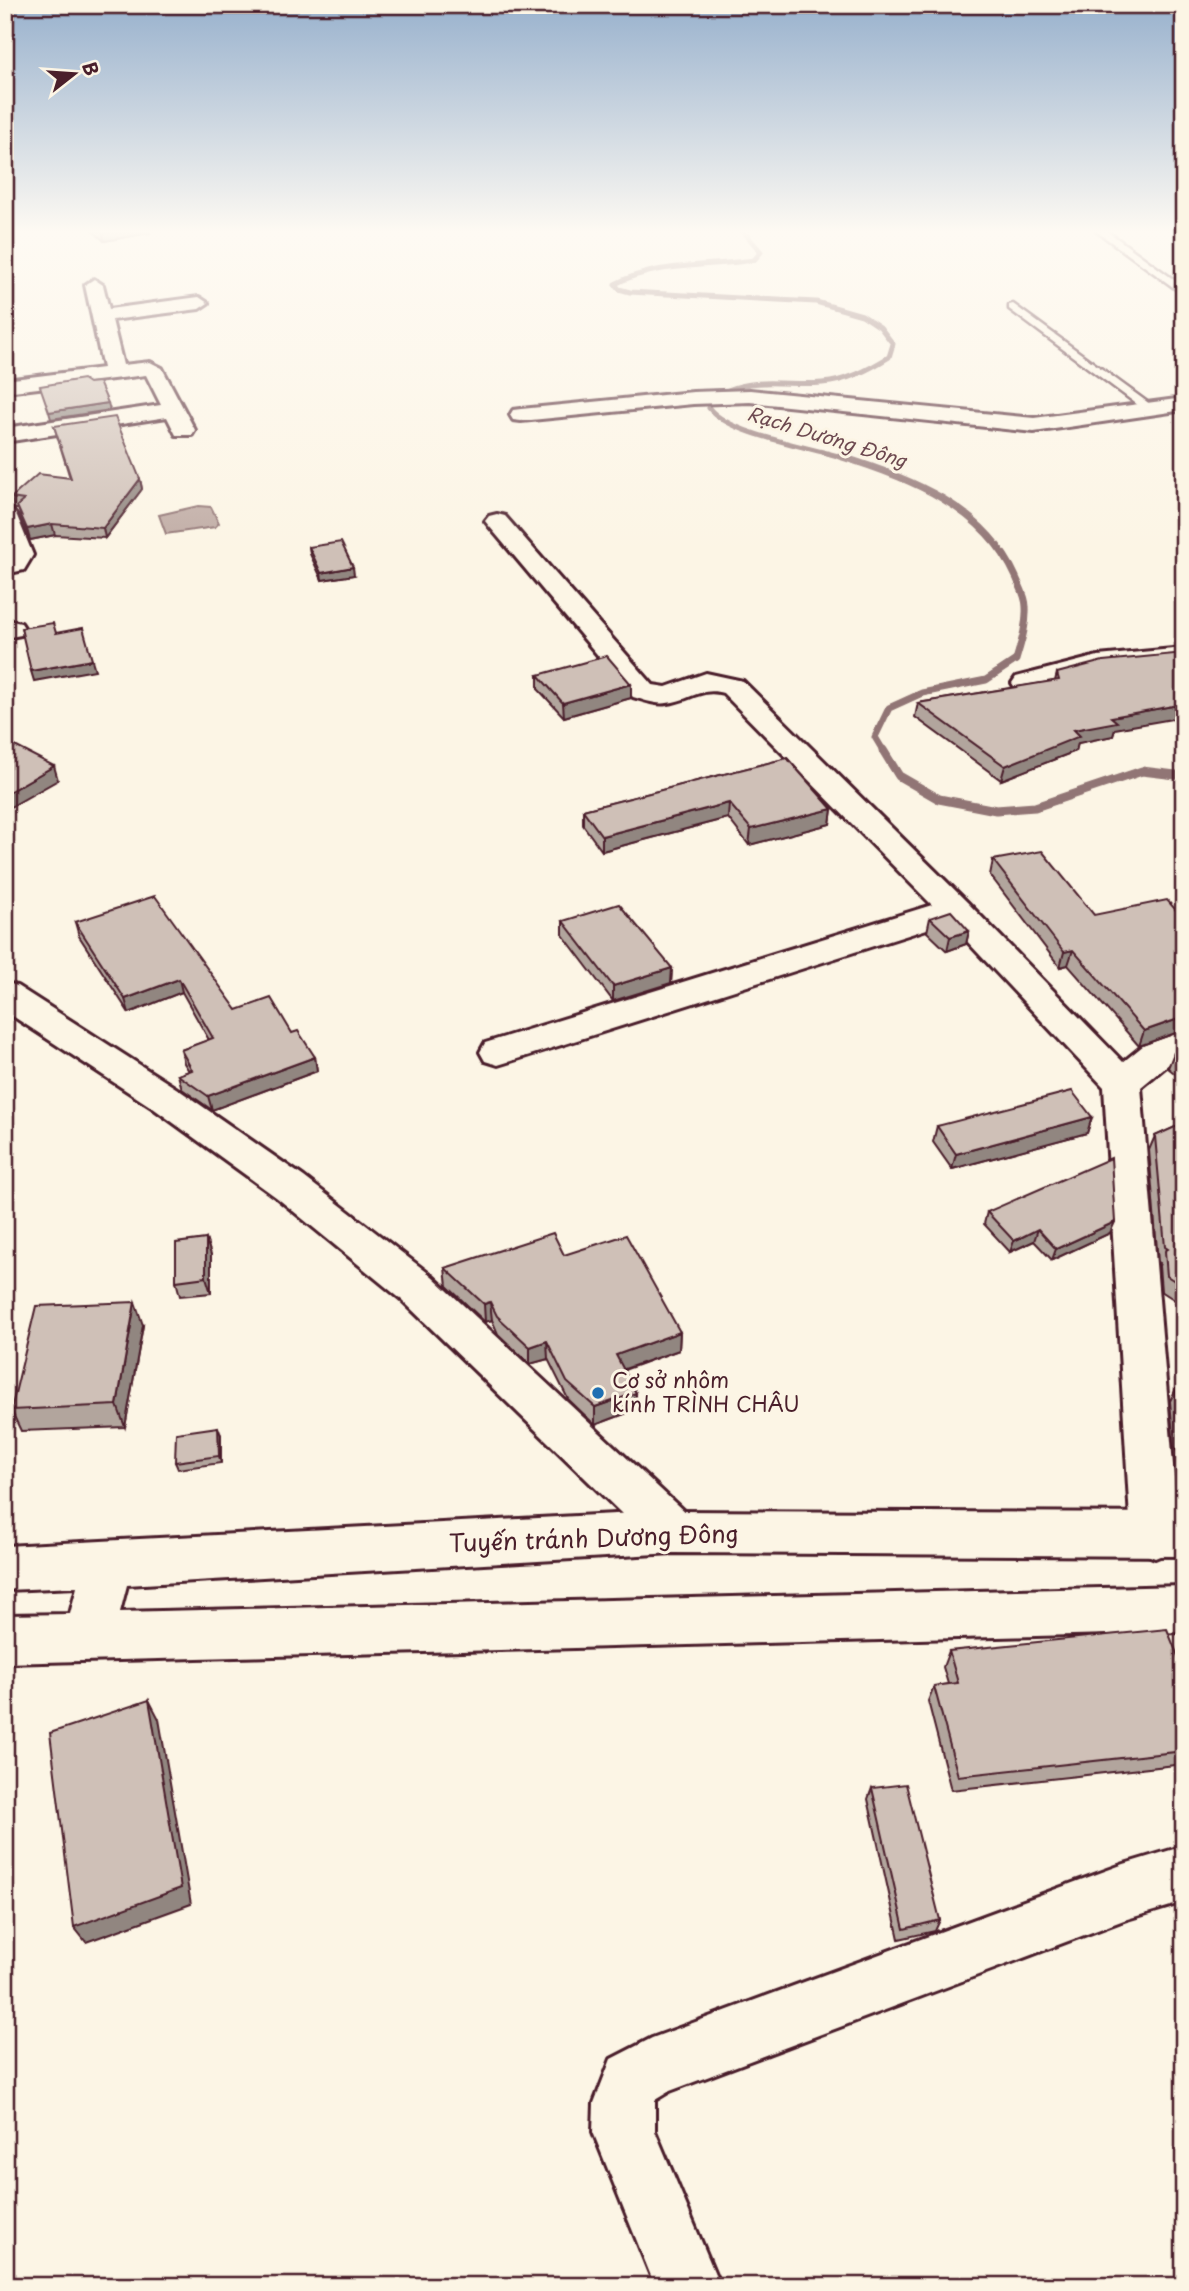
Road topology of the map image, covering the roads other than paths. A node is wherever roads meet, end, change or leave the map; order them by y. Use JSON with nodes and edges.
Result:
{"nodes":[{"id":1,"x":105,"y":338,"type":"edge"},
{"id":2,"x":1055,"y":338,"type":"edge"},
{"id":3,"x":114,"y":372,"type":"junction"},
{"id":4,"x":5,"y":386,"type":"edge"},
{"id":5,"x":1184,"y":404,"type":"edge"},
{"id":6,"x":1150,"y":408,"type":"junction"},
{"id":7,"x":173,"y":410,"type":"junction"},
{"id":8,"x":521,"y":415,"type":"dead end"},
{"id":9,"x":184,"y":430,"type":"dead end"},
{"id":10,"x":5,"y":435,"type":"edge"},
{"id":11,"x":5,"y":516,"type":"edge"},
{"id":12,"x":497,"y":521,"type":"dead end"},
{"id":13,"x":5,"y":567,"type":"edge"},
{"id":14,"x":1184,"y":656,"type":"edge"},
{"id":15,"x":1026,"y":683,"type":"edge"},
{"id":16,"x":955,"y":909,"type":"junction"},
{"id":17,"x":5,"y":994,"type":"edge"},
{"id":18,"x":1184,"y":1042,"type":"edge"},
{"id":19,"x":498,"y":1052,"type":"dead end"},
{"id":20,"x":1122,"y":1083,"type":"junction"},
{"id":21,"x":673,"y":1532,"type":"junction"},
{"id":22,"x":1169,"y":1535,"type":"edge"},
{"id":23,"x":108,"y":1564,"type":"junction"},
{"id":24,"x":5,"y":1568,"type":"edge"},
{"id":25,"x":1184,"y":1609,"type":"edge"},
{"id":26,"x":89,"y":1636,"type":"junction"},
{"id":27,"x":5,"y":1639,"type":"edge"},
{"id":28,"x":1184,"y":1874,"type":"edge"},
{"id":29,"x":688,"y":2286,"type":"edge"}],
"edges":[{"from":1,"to":3,"type":"street"},
{"from":2,"to":6,"type":"lane"},
{"from":3,"to":4,"type":"street"},
{"from":3,"to":7,"type":"street"},
{"from":5,"to":6,"type":"street"},
{"from":6,"to":8,"type":"street"},
{"from":7,"to":9,"type":"street"},
{"from":7,"to":10,"type":"street"},
{"from":11,"to":13,"type":"street"},
{"from":12,"to":16,"type":"street"},
{"from":14,"to":15,"type":"street"},
{"from":16,"to":19,"type":"street"},
{"from":16,"to":20,"type":"street"},
{"from":17,"to":21,"type":"street"},
{"from":18,"to":20,"type":"street"},
{"from":20,"to":22,"type":"street"},
{"from":21,"to":22,"type":"street","name":"Tuyến tránh Dương Đông"},
{"from":21,"to":23,"type":"street","name":"Tuyến tránh Dương Đông"},
{"from":23,"to":24,"type":"street","name":"Tuyến tránh Dương Đông"},
{"from":23,"to":26,"type":"street"},
{"from":25,"to":26,"type":"street"},
{"from":26,"to":27,"type":"street"},
{"from":28,"to":29,"type":"street"}]}
